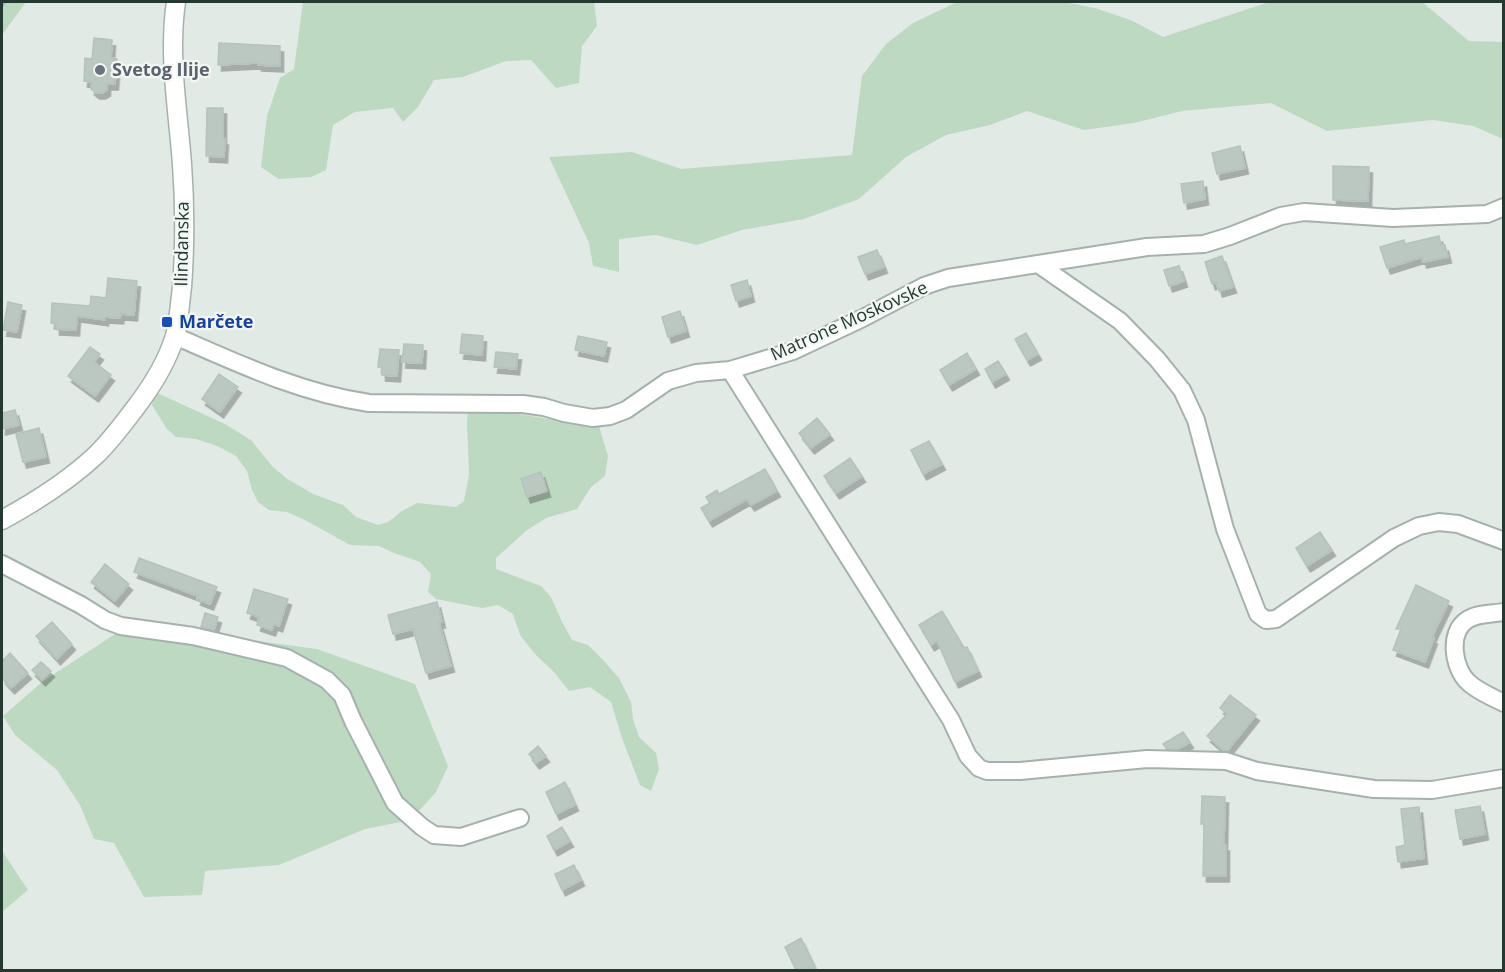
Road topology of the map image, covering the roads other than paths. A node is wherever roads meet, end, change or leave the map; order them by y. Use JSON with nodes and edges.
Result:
{"nodes":[{"id":1,"x":176,"y":2,"type":"edge"},
{"id":2,"x":1503,"y":207,"type":"edge"},
{"id":3,"x":1038,"y":264,"type":"junction"},
{"id":4,"x":175,"y":336,"type":"junction"},
{"id":5,"x":730,"y":370,"type":"junction"},
{"id":6,"x":2,"y":520,"type":"edge"},
{"id":7,"x":1503,"y":541,"type":"edge"},
{"id":8,"x":2,"y":564,"type":"edge"},
{"id":9,"x":1503,"y":612,"type":"edge"},
{"id":10,"x":1503,"y":703,"type":"edge"},
{"id":11,"x":1503,"y":778,"type":"edge"},
{"id":12,"x":520,"y":818,"type":"dead end"}],
"edges":[{"from":1,"to":4,"type":"street","name":"Ilindanska"},
{"from":2,"to":3,"type":"street","name":"Matrone Moskovske"},
{"from":3,"to":5,"type":"street","name":"Matrone Moskovske"},
{"from":3,"to":7,"type":"street"},
{"from":4,"to":5,"type":"street","name":"Matrone Moskovske"},
{"from":4,"to":6,"type":"street","name":"Ilindanska"},
{"from":5,"to":11,"type":"street"},
{"from":8,"to":12,"type":"street"},
{"from":9,"to":10,"type":"street"}]}
